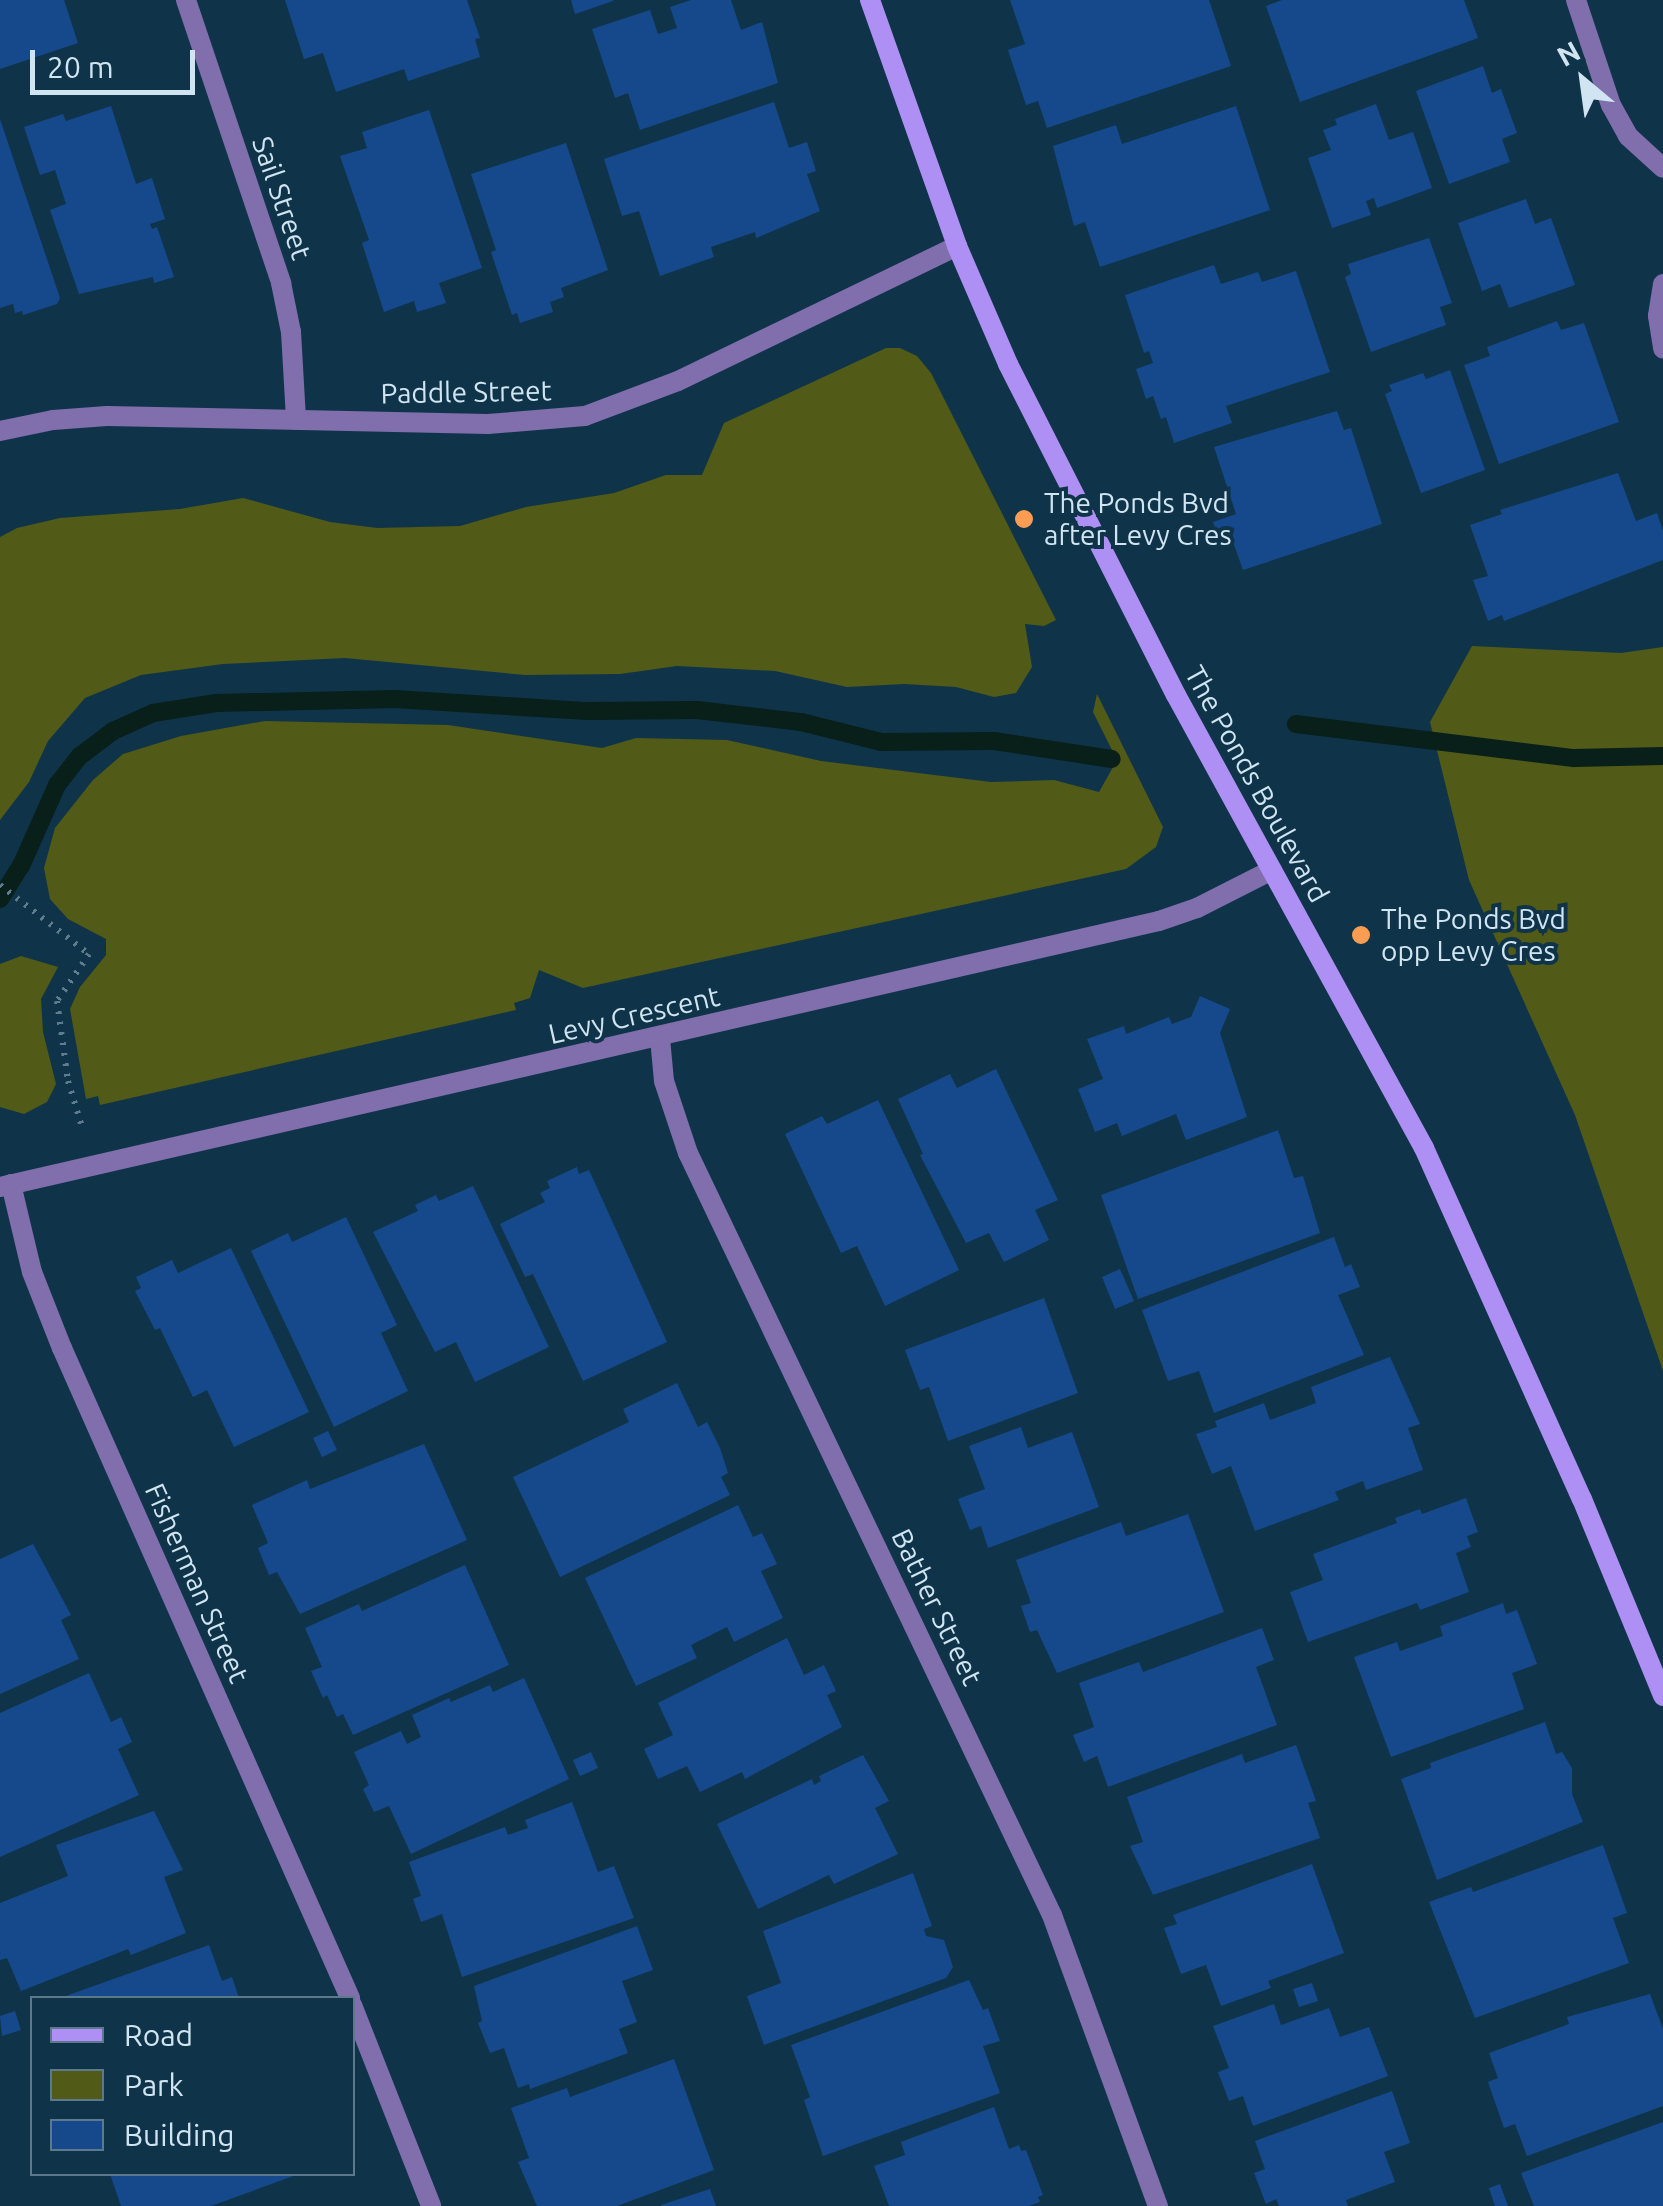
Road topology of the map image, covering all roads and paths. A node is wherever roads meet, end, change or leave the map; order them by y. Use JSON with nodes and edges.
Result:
{"nodes":[{"id":1,"x":186,"y":0,"type":"edge"},
{"id":2,"x":870,"y":0,"type":"edge"},
{"id":3,"x":1576,"y":0,"type":"edge"},
{"id":4,"x":1663,"y":168,"type":"edge"},
{"id":5,"x":957,"y":246,"type":"junction"},
{"id":6,"x":1663,"y":284,"type":"edge"},
{"id":7,"x":1663,"y":349,"type":"edge"},
{"id":8,"x":296,"y":420,"type":"junction"},
{"id":9,"x":0,"y":431,"type":"edge"},
{"id":10,"x":1272,"y":870,"type":"junction"},
{"id":11,"x":0,"y":885,"type":"edge"},
{"id":12,"x":660,"y":1038,"type":"junction"},
{"id":13,"x":82,"y":1126,"type":"dead end"},
{"id":14,"x":5,"y":1185,"type":"edge"},
{"id":15,"x":1663,"y":1696,"type":"edge"},
{"id":16,"x":349,"y":1996,"type":"edge"},
{"id":17,"x":355,"y":2014,"type":"edge"},
{"id":18,"x":431,"y":2206,"type":"edge"},
{"id":19,"x":1158,"y":2206,"type":"edge"}],
"edges":[{"from":1,"to":8,"type":"street","name":"Sail Street"},
{"from":2,"to":5,"type":"street","name":"The Ponds Boulevard"},
{"from":3,"to":4,"type":"street"},
{"from":5,"to":8,"type":"street","name":"Paddle Street"},
{"from":5,"to":10,"type":"street","name":"The Ponds Boulevard"},
{"from":6,"to":7,"type":"street"},
{"from":8,"to":9,"type":"street","name":"Paddle Street"},
{"from":10,"to":12,"type":"street","name":"Levy Crescent"},
{"from":10,"to":15,"type":"street","name":"The Ponds Boulevard"},
{"from":11,"to":13,"type":"path"},
{"from":12,"to":14,"type":"street","name":"Levy Crescent"},
{"from":12,"to":19,"type":"street","name":"Bather Street"},
{"from":14,"to":16,"type":"street","name":"Fisherman Street"},
{"from":17,"to":18,"type":"street"}]}
